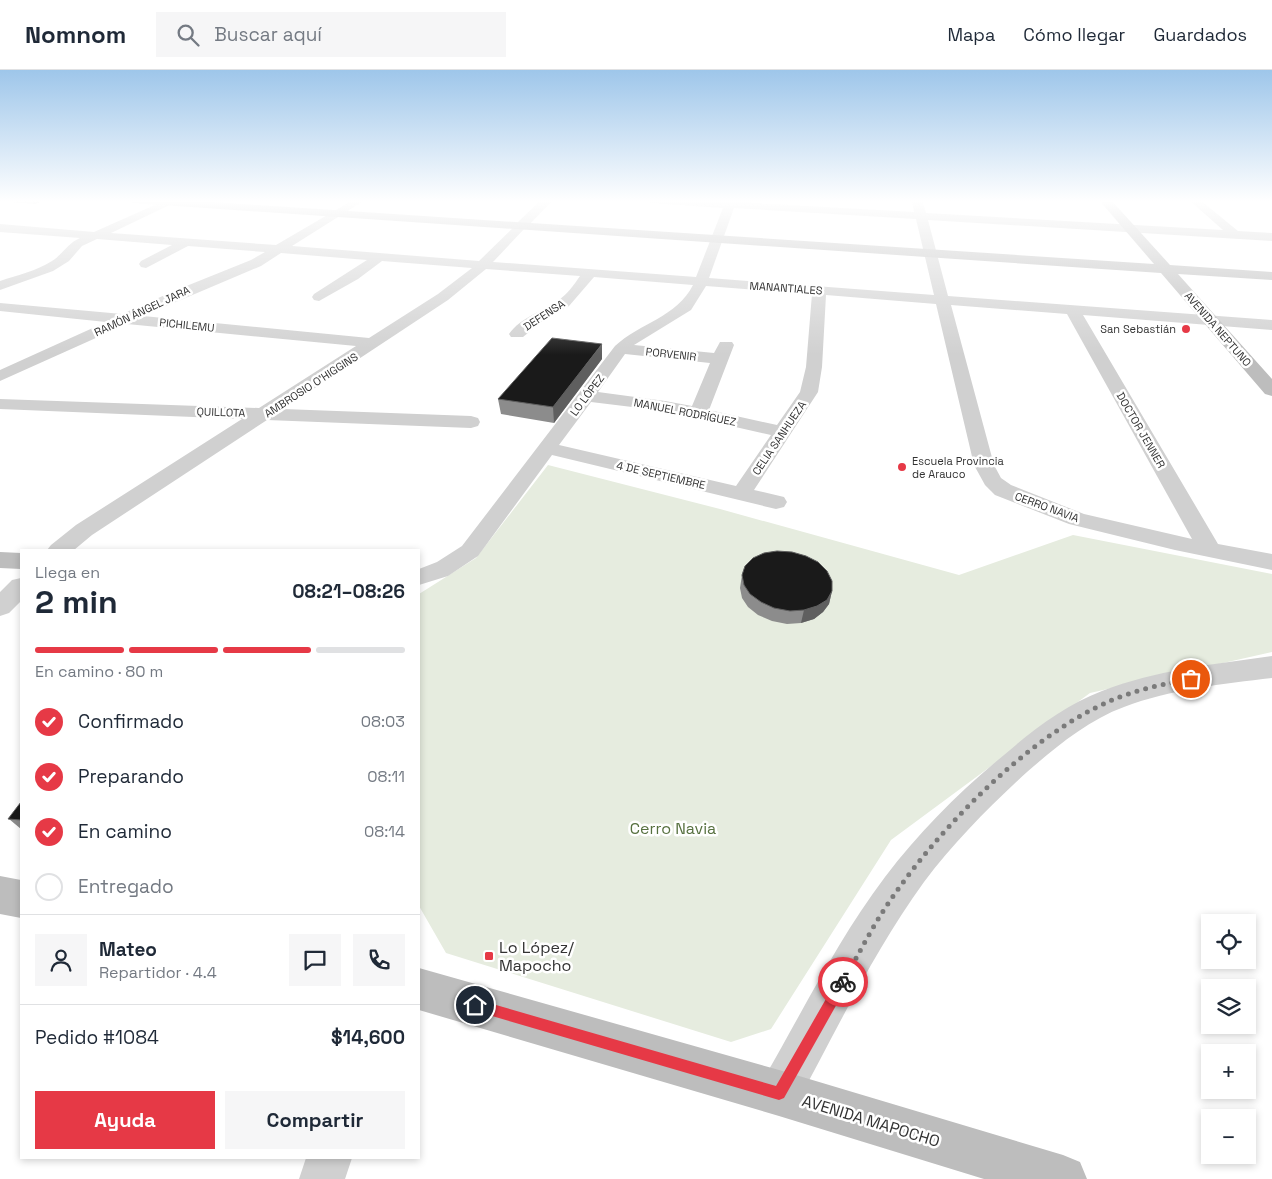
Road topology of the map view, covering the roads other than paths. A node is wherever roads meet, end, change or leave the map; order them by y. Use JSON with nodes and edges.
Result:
{"nodes":[{"id":1,"x":70,"y":252,"type":"edge"},
{"id":2,"x":168,"y":252,"type":"edge"},
{"id":3,"x":275,"y":252,"type":"edge"},
{"id":4,"x":314,"y":252,"type":"edge"},
{"id":5,"x":496,"y":252,"type":"edge"},
{"id":6,"x":712,"y":252,"type":"edge"},
{"id":7,"x":912,"y":252,"type":"edge"},
{"id":8,"x":1150,"y":252,"type":"edge"},
{"id":9,"x":931,"y":253,"type":"junction"},
{"id":10,"x":379,"y":257,"type":"junction"},
{"id":11,"x":146,"y":264,"type":"dead end"},
{"id":12,"x":483,"y":265,"type":"junction"},
{"id":13,"x":1165,"y":268,"type":"junction"},
{"id":14,"x":590,"y":273,"type":"junction"},
{"id":15,"x":1272,"y":276,"type":"edge"},
{"id":16,"x":701,"y":281,"type":"junction"},
{"id":17,"x":0,"y":286,"type":"edge"},
{"id":18,"x":819,"y":290,"type":"junction"},
{"id":19,"x":319,"y":297,"type":"dead end"},
{"id":20,"x":943,"y":300,"type":"junction"},
{"id":21,"x":0,"y":307,"type":"edge"},
{"id":22,"x":1072,"y":309,"type":"junction"},
{"id":23,"x":124,"y":319,"type":"junction"},
{"id":24,"x":1210,"y":320,"type":"junction"},
{"id":25,"x":1272,"y":324,"type":"edge"},
{"id":26,"x":517,"y":334,"type":"dead end"},
{"id":27,"x":374,"y":343,"type":"junction"},
{"id":28,"x":621,"y":348,"type":"junction"},
{"id":29,"x":0,"y":376,"type":"edge"},
{"id":30,"x":1272,"y":390,"type":"edge"},
{"id":31,"x":586,"y":396,"type":"junction"},
{"id":32,"x":0,"y":404,"type":"edge"},
{"id":33,"x":265,"y":414,"type":"junction"},
{"id":34,"x":698,"y":414,"type":"junction"},
{"id":35,"x":472,"y":422,"type":"dead end"},
{"id":36,"x":782,"y":432,"type":"junction"},
{"id":37,"x":547,"y":448,"type":"junction"},
{"id":38,"x":741,"y":494,"type":"junction"},
{"id":39,"x":776,"y":502,"type":"dead end"},
{"id":40,"x":59,"y":549,"type":"edge"},
{"id":41,"x":1210,"y":550,"type":"junction"},
{"id":42,"x":0,"y":560,"type":"edge"},
{"id":43,"x":20,"y":561,"type":"edge"},
{"id":44,"x":1272,"y":562,"type":"edge"},
{"id":45,"x":420,"y":577,"type":"edge"},
{"id":46,"x":20,"y":587,"type":"edge"},
{"id":47,"x":0,"y":607,"type":"edge"},
{"id":48,"x":1272,"y":667,"type":"edge"},
{"id":49,"x":0,"y":895,"type":"edge"},
{"id":50,"x":20,"y":899,"type":"edge"},
{"id":51,"x":420,"y":989,"type":"edge"},
{"id":52,"x":779,"y":1094,"type":"junction"},
{"id":53,"x":329,"y":1159,"type":"edge"},
{"id":54,"x":322,"y":1179,"type":"edge"},
{"id":55,"x":1063,"y":1179,"type":"edge"}],
"edges":[{"from":1,"to":17,"type":"street"},
{"from":2,"to":11,"type":"street"},
{"from":3,"to":23,"type":"street","name":"RAMÓN ÁNGEL JARA"},
{"from":4,"to":10,"type":"street","name":"MANANTIALES"},
{"from":5,"to":12,"type":"street","name":"AMBROSIO O'HIGGINS"},
{"from":6,"to":16,"type":"street","name":"LO LÓPEZ"},
{"from":7,"to":9,"type":"main road"},
{"from":8,"to":13,"type":"main road","name":"AVENIDA NEPTUNO"},
{"from":9,"to":13,"type":"main road"},
{"from":9,"to":20,"type":"street","name":"CERRO NAVIA"},
{"from":10,"to":12,"type":"street","name":"MANANTIALES"},
{"from":10,"to":19,"type":"street"},
{"from":12,"to":14,"type":"street","name":"MANANTIALES"},
{"from":12,"to":27,"type":"street","name":"AMBROSIO O'HIGGINS"},
{"from":13,"to":15,"type":"main road"},
{"from":13,"to":24,"type":"main road","name":"AVENIDA NEPTUNO"},
{"from":14,"to":16,"type":"street","name":"MANANTIALES"},
{"from":14,"to":26,"type":"street","name":"DEFENSA"},
{"from":16,"to":18,"type":"street","name":"MANANTIALES"},
{"from":16,"to":28,"type":"street","name":"LO LÓPEZ"},
{"from":18,"to":20,"type":"street","name":"MANANTIALES"},
{"from":18,"to":36,"type":"street","name":"CELIA SANHUEZA"},
{"from":20,"to":22,"type":"street","name":"MANANTIALES"},
{"from":20,"to":41,"type":"street","name":"CERRO NAVIA"},
{"from":21,"to":23,"type":"street","name":"PICHILEMU"},
{"from":22,"to":24,"type":"street","name":"MANANTIALES"},
{"from":22,"to":41,"type":"street","name":"DOCTOR JENNER"},
{"from":23,"to":27,"type":"street","name":"PICHILEMU"},
{"from":23,"to":29,"type":"street","name":"RAMÓN ÁNGEL JARA"},
{"from":24,"to":25,"type":"street","name":"MANANTIALES"},
{"from":24,"to":30,"type":"main road","name":"AVENIDA NEPTUNO"},
{"from":27,"to":33,"type":"street","name":"AMBROSIO O'HIGGINS"},
{"from":28,"to":31,"type":"street","name":"LO LÓPEZ"},
{"from":28,"to":34,"type":"street","name":"PORVENIR"},
{"from":31,"to":34,"type":"street","name":"MANUEL RODRÍGUEZ"},
{"from":31,"to":37,"type":"street","name":"LO LÓPEZ"},
{"from":32,"to":33,"type":"street","name":"QUILLOTA"},
{"from":33,"to":35,"type":"street","name":"QUILLOTA"},
{"from":33,"to":40,"type":"street","name":"AMBROSIO O'HIGGINS"},
{"from":34,"to":36,"type":"street","name":"MANUEL RODRÍGUEZ"},
{"from":36,"to":38,"type":"street","name":"CELIA SANHUEZA"},
{"from":37,"to":38,"type":"street","name":"4 DE SEPTIEMBRE"},
{"from":37,"to":45,"type":"street","name":"LO LÓPEZ"},
{"from":38,"to":39,"type":"street","name":"4 DE SEPTIEMBRE"},
{"from":41,"to":44,"type":"street","name":"CERRO NAVIA"},
{"from":42,"to":43,"type":"main road"},
{"from":46,"to":47,"type":"street"},
{"from":48,"to":52,"type":"street"},
{"from":49,"to":50,"type":"main road"},
{"from":51,"to":52,"type":"main road","name":"AVENIDA MAPOCHO"},
{"from":52,"to":55,"type":"main road","name":"AVENIDA MAPOCHO"},
{"from":53,"to":54,"type":"street"}]}
